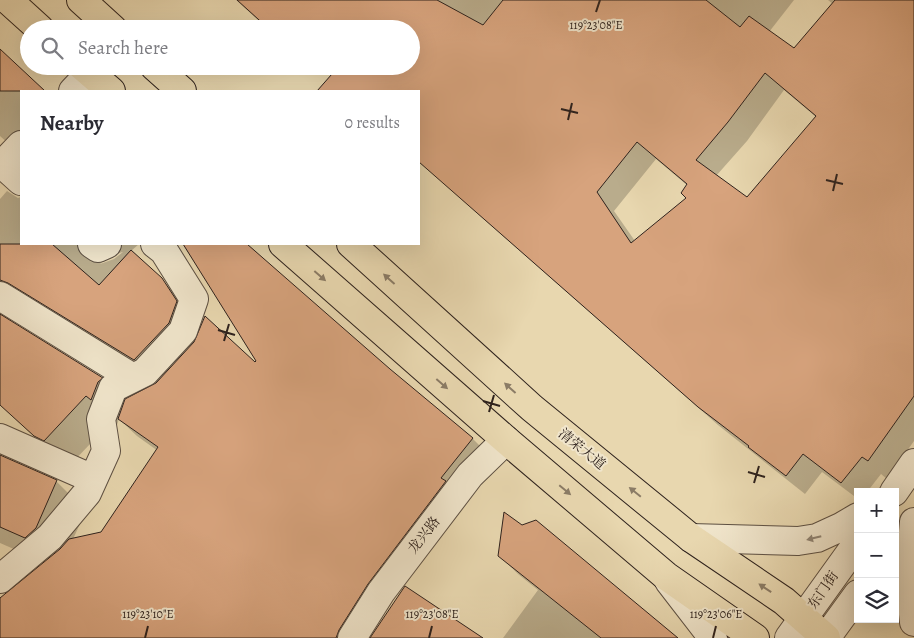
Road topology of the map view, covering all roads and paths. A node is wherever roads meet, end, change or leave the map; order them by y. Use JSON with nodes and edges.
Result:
{"nodes":[{"id":1,"x":8,"y":0,"type":"edge"},
{"id":2,"x":81,"y":0,"type":"edge"},
{"id":3,"x":30,"y":20,"type":"edge"},
{"id":4,"x":103,"y":20,"type":"edge"},
{"id":5,"x":164,"y":75,"type":"edge"},
{"id":6,"x":82,"y":77,"type":"edge"},
{"id":7,"x":109,"y":90,"type":"edge"},
{"id":8,"x":181,"y":90,"type":"edge"},
{"id":9,"x":20,"y":146,"type":"edge"},
{"id":10,"x":6,"y":168,"type":"edge"},
{"id":11,"x":94,"y":245,"type":"edge"},
{"id":12,"x":105,"y":245,"type":"edge"},
{"id":13,"x":156,"y":245,"type":"edge"},
{"id":14,"x":284,"y":245,"type":"edge"},
{"id":15,"x":352,"y":245,"type":"edge"},
{"id":16,"x":0,"y":296,"type":"edge"},
{"id":17,"x":133,"y":378,"type":"junction"},
{"id":18,"x":0,"y":438,"type":"edge"},
{"id":19,"x":506,"y":440,"type":"junction"},
{"id":20,"x":914,"y":462,"type":"edge"},
{"id":21,"x":93,"y":479,"type":"junction"},
{"id":22,"x":897,"y":488,"type":"edge"},
{"id":23,"x":914,"y":512,"type":"edge"},
{"id":24,"x":854,"y":519,"type":"edge"},
{"id":25,"x":914,"y":522,"type":"edge"},
{"id":26,"x":899,"y":533,"type":"edge"},
{"id":27,"x":690,"y":538,"type":"junction"},
{"id":28,"x":854,"y":548,"type":"edge"},
{"id":29,"x":666,"y":576,"type":"junction"},
{"id":30,"x":0,"y":579,"type":"edge"},
{"id":31,"x":854,"y":600,"type":"edge"},
{"id":32,"x":914,"y":622,"type":"edge"},
{"id":33,"x":796,"y":628,"type":"edge"},
{"id":34,"x":352,"y":638,"type":"edge"},
{"id":35,"x":713,"y":638,"type":"edge"},
{"id":36,"x":755,"y":638,"type":"edge"},
{"id":37,"x":826,"y":638,"type":"edge"}],
"edges":[{"from":1,"to":3,"type":"main road"},
{"from":2,"to":4,"type":"main road"},
{"from":5,"to":8,"type":"main road"},
{"from":6,"to":7,"type":"main road"},
{"from":9,"to":10,"type":"street"},
{"from":11,"to":12,"type":"street"},
{"from":13,"to":17,"type":"street"},
{"from":14,"to":19,"type":"main road","one_way":true},
{"from":27,"to":15,"type":"main road","name":"清荣大道","one_way":true},
{"from":16,"to":17,"type":"street"},
{"from":17,"to":21,"type":"street"},
{"from":18,"to":21,"type":"street"},
{"from":19,"to":29,"type":"main road","one_way":true},
{"from":19,"to":34,"type":"street","name":"龙兴路"},
{"from":20,"to":22,"type":"street"},
{"from":21,"to":30,"type":"street"},
{"from":23,"to":26,"type":"street"},
{"from":24,"to":27,"type":"street","one_way":true},
{"from":25,"to":32,"type":"street"},
{"from":33,"to":27,"type":"main road","name":"清荣大道","one_way":true},
{"from":28,"to":33,"type":"street","name":"东门街"},
{"from":29,"to":35,"type":"street"},
{"from":29,"to":36,"type":"main road"},
{"from":31,"to":37,"type":"street"},
{"from":33,"to":37,"type":"main road","name":"清荣大道"}]}
